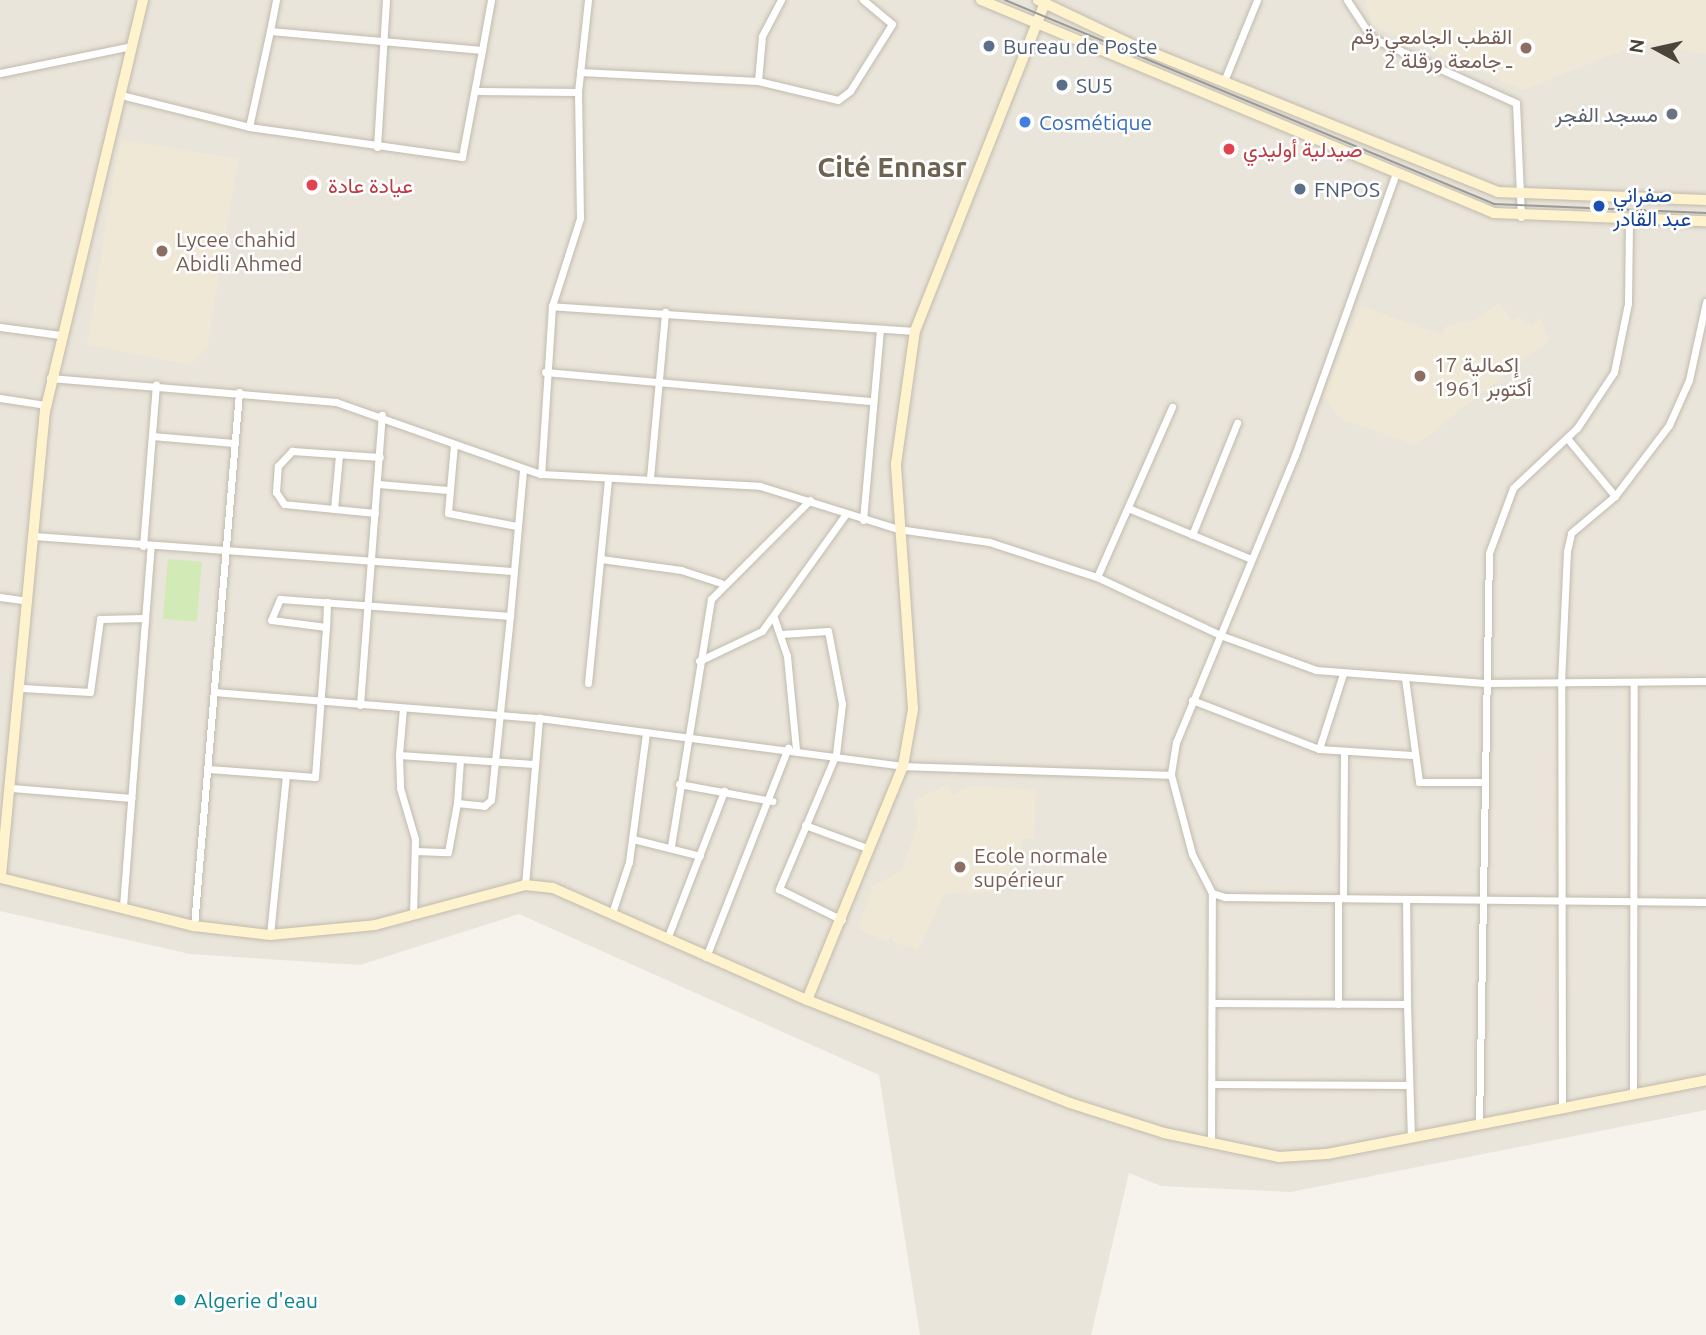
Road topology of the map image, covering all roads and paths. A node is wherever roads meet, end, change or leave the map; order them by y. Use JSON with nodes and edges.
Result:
{"nodes":[{"id":1,"x":143,"y":0,"type":"edge"},
{"id":2,"x":275,"y":0,"type":"edge"},
{"id":3,"x":386,"y":0,"type":"edge"},
{"id":4,"x":491,"y":0,"type":"edge"},
{"id":5,"x":588,"y":0,"type":"edge"},
{"id":6,"x":781,"y":0,"type":"edge"},
{"id":7,"x":863,"y":0,"type":"edge"},
{"id":8,"x":981,"y":0,"type":"edge"},
{"id":9,"x":1257,"y":0,"type":"edge"},
{"id":10,"x":1347,"y":0,"type":"edge"},
{"id":11,"x":1043,"y":1,"type":"edge"},
{"id":12,"x":1036,"y":25,"type":"junction"},
{"id":13,"x":270,"y":32,"type":"junction"},
{"id":14,"x":384,"y":44,"type":"junction"},
{"id":15,"x":131,"y":46,"type":"junction"},
{"id":16,"x":482,"y":50,"type":"junction"},
{"id":17,"x":580,"y":72,"type":"junction"},
{"id":18,"x":0,"y":73,"type":"edge"},
{"id":19,"x":758,"y":81,"type":"junction"},
{"id":20,"x":1224,"y":81,"type":"junction"},
{"id":21,"x":477,"y":91,"type":"junction"},
{"id":22,"x":578,"y":92,"type":"junction"},
{"id":23,"x":121,"y":94,"type":"junction"},
{"id":24,"x":249,"y":127,"type":"junction"},
{"id":25,"x":377,"y":147,"type":"junction"},
{"id":26,"x":1396,"y":173,"type":"junction"},
{"id":27,"x":1521,"y":195,"type":"junction"},
{"id":28,"x":1706,"y":200,"type":"edge"},
{"id":29,"x":1521,"y":217,"type":"junction"},
{"id":30,"x":1629,"y":220,"type":"junction"},
{"id":31,"x":1706,"y":221,"type":"edge"},
{"id":32,"x":1706,"y":302,"type":"edge"},
{"id":33,"x":552,"y":306,"type":"junction"},
{"id":34,"x":665,"y":312,"type":"junction"},
{"id":35,"x":0,"y":327,"type":"edge"},
{"id":36,"x":880,"y":329,"type":"junction"},
{"id":37,"x":915,"y":331,"type":"junction"},
{"id":38,"x":60,"y":335,"type":"junction"},
{"id":39,"x":545,"y":372,"type":"junction"},
{"id":40,"x":50,"y":377,"type":"junction"},
{"id":41,"x":659,"y":383,"type":"junction"},
{"id":42,"x":156,"y":385,"type":"junction"},
{"id":43,"x":239,"y":392,"type":"junction"},
{"id":44,"x":0,"y":398,"type":"edge"},
{"id":45,"x":873,"y":401,"type":"junction"},
{"id":46,"x":46,"y":405,"type":"junction"},
{"id":47,"x":1172,"y":407,"type":"dead end"},
{"id":48,"x":383,"y":415,"type":"junction"},
{"id":49,"x":1237,"y":423,"type":"dead end"},
{"id":50,"x":152,"y":436,"type":"junction"},
{"id":51,"x":1567,"y":438,"type":"junction"},
{"id":52,"x":234,"y":443,"type":"junction"},
{"id":53,"x":454,"y":444,"type":"junction"},
{"id":54,"x":339,"y":455,"type":"junction"},
{"id":55,"x":380,"y":457,"type":"junction"},
{"id":56,"x":523,"y":471,"type":"junction"},
{"id":57,"x":541,"y":474,"type":"junction"},
{"id":58,"x":608,"y":478,"type":"junction"},
{"id":59,"x":650,"y":478,"type":"junction"},
{"id":60,"x":378,"y":484,"type":"junction"},
{"id":61,"x":449,"y":490,"type":"junction"},
{"id":62,"x":1615,"y":495,"type":"junction"},
{"id":63,"x":810,"y":500,"type":"junction"},
{"id":64,"x":1128,"y":508,"type":"junction"},
{"id":65,"x":334,"y":509,"type":"junction"},
{"id":66,"x":375,"y":513,"type":"junction"},
{"id":67,"x":845,"y":515,"type":"junction"},
{"id":68,"x":863,"y":520,"type":"junction"},
{"id":69,"x":517,"y":526,"type":"junction"},
{"id":70,"x":898,"y":528,"type":"junction"},
{"id":71,"x":1192,"y":535,"type":"junction"},
{"id":72,"x":34,"y":537,"type":"junction"},
{"id":73,"x":147,"y":546,"type":"junction"},
{"id":74,"x":225,"y":552,"type":"junction"},
{"id":75,"x":1249,"y":558,"type":"junction"},
{"id":76,"x":601,"y":559,"type":"junction"},
{"id":77,"x":371,"y":562,"type":"junction"},
{"id":78,"x":512,"y":571,"type":"junction"},
{"id":79,"x":1097,"y":577,"type":"junction"},
{"id":80,"x":721,"y":583,"type":"junction"},
{"id":81,"x":0,"y":597,"type":"edge"},
{"id":82,"x":28,"y":601,"type":"junction"},
{"id":83,"x":327,"y":602,"type":"junction"},
{"id":84,"x":367,"y":606,"type":"junction"},
{"id":85,"x":510,"y":616,"type":"junction"},
{"id":86,"x":145,"y":618,"type":"junction"},
{"id":87,"x":774,"y":618,"type":"junction"},
{"id":88,"x":326,"y":627,"type":"junction"},
{"id":89,"x":781,"y":635,"type":"junction"},
{"id":90,"x":1220,"y":635,"type":"junction"},
{"id":91,"x":699,"y":661,"type":"junction"},
{"id":92,"x":1343,"y":674,"type":"junction"},
{"id":93,"x":1405,"y":678,"type":"junction"},
{"id":94,"x":1706,"y":681,"type":"edge"},
{"id":95,"x":588,"y":683,"type":"dead end"},
{"id":96,"x":1485,"y":683,"type":"junction"},
{"id":97,"x":1561,"y":683,"type":"junction"},
{"id":98,"x":1634,"y":683,"type":"junction"},
{"id":99,"x":22,"y":688,"type":"junction"},
{"id":100,"x":214,"y":692,"type":"junction"},
{"id":101,"x":1192,"y":700,"type":"junction"},
{"id":102,"x":322,"y":702,"type":"junction"},
{"id":103,"x":360,"y":705,"type":"junction"},
{"id":104,"x":403,"y":708,"type":"junction"},
{"id":105,"x":501,"y":715,"type":"junction"},
{"id":106,"x":539,"y":719,"type":"junction"},
{"id":107,"x":646,"y":732,"type":"junction"},
{"id":108,"x":687,"y":736,"type":"junction"},
{"id":109,"x":792,"y":748,"type":"junction"},
{"id":110,"x":1318,"y":749,"type":"junction"},
{"id":111,"x":1344,"y":752,"type":"junction"},
{"id":112,"x":836,"y":754,"type":"junction"},
{"id":113,"x":400,"y":755,"type":"junction"},
{"id":114,"x":1412,"y":755,"type":"junction"},
{"id":115,"x":460,"y":760,"type":"junction"},
{"id":116,"x":496,"y":762,"type":"junction"},
{"id":117,"x":534,"y":764,"type":"junction"},
{"id":118,"x":903,"y":766,"type":"junction"},
{"id":119,"x":209,"y":769,"type":"junction"},
{"id":120,"x":1171,"y":775,"type":"junction"},
{"id":121,"x":286,"y":776,"type":"junction"},
{"id":122,"x":1484,"y":782,"type":"junction"},
{"id":123,"x":680,"y":784,"type":"junction"},
{"id":124,"x":12,"y":788,"type":"junction"},
{"id":125,"x":724,"y":792,"type":"junction"},
{"id":126,"x":132,"y":798,"type":"junction"},
{"id":127,"x":772,"y":801,"type":"junction"},
{"id":128,"x":457,"y":803,"type":"junction"},
{"id":129,"x":805,"y":825,"type":"junction"},
{"id":130,"x":4,"y":832,"type":"edge"},
{"id":131,"x":633,"y":839,"type":"junction"},
{"id":132,"x":670,"y":846,"type":"junction"},
{"id":133,"x":870,"y":849,"type":"junction"},
{"id":134,"x":415,"y":850,"type":"junction"},
{"id":135,"x":700,"y":856,"type":"junction"},
{"id":136,"x":1,"y":878,"type":"edge"},
{"id":137,"x":525,"y":885,"type":"junction"},
{"id":138,"x":1212,"y":893,"type":"junction"},
{"id":139,"x":1563,"y":897,"type":"junction"},
{"id":140,"x":1341,"y":898,"type":"junction"},
{"id":141,"x":1406,"y":899,"type":"junction"},
{"id":142,"x":1483,"y":899,"type":"junction"},
{"id":143,"x":1630,"y":899,"type":"junction"},
{"id":144,"x":1706,"y":902,"type":"edge"},
{"id":145,"x":123,"y":906,"type":"junction"},
{"id":146,"x":612,"y":913,"type":"junction"},
{"id":147,"x":413,"y":915,"type":"junction"},
{"id":148,"x":842,"y":920,"type":"junction"},
{"id":149,"x":194,"y":926,"type":"junction"},
{"id":150,"x":270,"y":935,"type":"junction"},
{"id":151,"x":667,"y":939,"type":"junction"},
{"id":152,"x":706,"y":957,"type":"junction"},
{"id":153,"x":807,"y":1000,"type":"junction"},
{"id":154,"x":1216,"y":1003,"type":"junction"},
{"id":155,"x":1339,"y":1004,"type":"junction"},
{"id":156,"x":1407,"y":1004,"type":"junction"},
{"id":157,"x":1706,"y":1080,"type":"edge"},
{"id":158,"x":1213,"y":1084,"type":"junction"},
{"id":159,"x":1408,"y":1085,"type":"junction"},
{"id":160,"x":1633,"y":1093,"type":"junction"},
{"id":161,"x":1562,"y":1110,"type":"junction"},
{"id":162,"x":1479,"y":1126,"type":"junction"},
{"id":163,"x":1411,"y":1138,"type":"junction"},
{"id":164,"x":1211,"y":1145,"type":"junction"}],
"edges":[{"from":1,"to":15,"type":"street"},
{"from":2,"to":13,"type":"street"},
{"from":3,"to":14,"type":"street"},
{"from":4,"to":16,"type":"street"},
{"from":5,"to":17,"type":"street"},
{"from":6,"to":19,"type":"street"},
{"from":7,"to":19,"type":"street"},
{"from":8,"to":12,"type":"street"},
{"from":9,"to":20,"type":"street"},
{"from":10,"to":27,"type":"street"},
{"from":11,"to":12,"type":"street"},
{"from":11,"to":20,"type":"street"},
{"from":12,"to":26,"type":"street"},
{"from":12,"to":37,"type":"street"},
{"from":13,"to":14,"type":"street"},
{"from":13,"to":24,"type":"street"},
{"from":14,"to":16,"type":"street"},
{"from":14,"to":25,"type":"street"},
{"from":15,"to":18,"type":"street"},
{"from":15,"to":23,"type":"street"},
{"from":16,"to":21,"type":"street"},
{"from":17,"to":19,"type":"street"},
{"from":17,"to":22,"type":"street"},
{"from":20,"to":27,"type":"street"},
{"from":21,"to":22,"type":"street"},
{"from":21,"to":25,"type":"street"},
{"from":22,"to":33,"type":"street"},
{"from":23,"to":24,"type":"street"},
{"from":23,"to":38,"type":"street"},
{"from":24,"to":25,"type":"street"},
{"from":26,"to":29,"type":"street"},
{"from":26,"to":75,"type":"street"},
{"from":27,"to":28,"type":"street"},
{"from":27,"to":29,"type":"street"},
{"from":29,"to":30,"type":"street"},
{"from":30,"to":31,"type":"street"},
{"from":30,"to":51,"type":"street"},
{"from":32,"to":62,"type":"street"},
{"from":33,"to":34,"type":"street"},
{"from":33,"to":39,"type":"street"},
{"from":34,"to":36,"type":"street"},
{"from":34,"to":41,"type":"street"},
{"from":35,"to":38,"type":"street"},
{"from":36,"to":37,"type":"street"},
{"from":36,"to":45,"type":"street"},
{"from":37,"to":70,"type":"street"},
{"from":38,"to":40,"type":"street"},
{"from":39,"to":41,"type":"street"},
{"from":39,"to":57,"type":"street"},
{"from":40,"to":42,"type":"street"},
{"from":40,"to":46,"type":"street"},
{"from":41,"to":45,"type":"street"},
{"from":41,"to":59,"type":"street"},
{"from":42,"to":43,"type":"street"},
{"from":42,"to":50,"type":"street"},
{"from":43,"to":48,"type":"street"},
{"from":43,"to":52,"type":"street"},
{"from":44,"to":46,"type":"street"},
{"from":45,"to":68,"type":"street"},
{"from":46,"to":72,"type":"street"},
{"from":47,"to":64,"type":"street"},
{"from":48,"to":53,"type":"street"},
{"from":48,"to":55,"type":"street"},
{"from":49,"to":71,"type":"street"},
{"from":50,"to":52,"type":"street"},
{"from":50,"to":73,"type":"street"},
{"from":51,"to":62,"type":"street"},
{"from":51,"to":96,"type":"street"},
{"from":52,"to":74,"type":"street"},
{"from":53,"to":56,"type":"street"},
{"from":53,"to":61,"type":"street"},
{"from":54,"to":55,"type":"street"},
{"from":54,"to":65,"type":"street"},
{"from":54,"to":65,"type":"street"},
{"from":55,"to":60,"type":"street"},
{"from":56,"to":57,"type":"street"},
{"from":56,"to":69,"type":"street"},
{"from":57,"to":58,"type":"street"},
{"from":58,"to":59,"type":"street"},
{"from":58,"to":76,"type":"street"},
{"from":59,"to":63,"type":"street"},
{"from":60,"to":61,"type":"street"},
{"from":60,"to":66,"type":"street"},
{"from":61,"to":69,"type":"street"},
{"from":62,"to":97,"type":"street"},
{"from":63,"to":67,"type":"street"},
{"from":63,"to":80,"type":"street"},
{"from":64,"to":71,"type":"street"},
{"from":64,"to":79,"type":"street"},
{"from":65,"to":66,"type":"street"},
{"from":66,"to":77,"type":"street"},
{"from":67,"to":68,"type":"street"},
{"from":67,"to":87,"type":"street"},
{"from":68,"to":70,"type":"street"},
{"from":69,"to":78,"type":"street"},
{"from":70,"to":79,"type":"street"},
{"from":70,"to":118,"type":"street"},
{"from":71,"to":75,"type":"street"},
{"from":72,"to":73,"type":"street"},
{"from":72,"to":82,"type":"street"},
{"from":73,"to":74,"type":"street"},
{"from":73,"to":86,"type":"street"},
{"from":74,"to":77,"type":"street"},
{"from":74,"to":100,"type":"street"},
{"from":75,"to":90,"type":"street"},
{"from":76,"to":80,"type":"street"},
{"from":76,"to":95,"type":"street"},
{"from":77,"to":78,"type":"street"},
{"from":77,"to":84,"type":"street"},
{"from":78,"to":85,"type":"street"},
{"from":79,"to":90,"type":"street"},
{"from":80,"to":91,"type":"street"},
{"from":81,"to":82,"type":"street"},
{"from":82,"to":99,"type":"street"},
{"from":83,"to":84,"type":"street"},
{"from":83,"to":88,"type":"street"},
{"from":83,"to":88,"type":"street"},
{"from":84,"to":85,"type":"street"},
{"from":84,"to":103,"type":"street"},
{"from":85,"to":105,"type":"street"},
{"from":86,"to":99,"type":"street"},
{"from":86,"to":126,"type":"street"},
{"from":87,"to":89,"type":"street"},
{"from":87,"to":91,"type":"street"},
{"from":88,"to":102,"type":"street"},
{"from":89,"to":109,"type":"street"},
{"from":89,"to":112,"type":"street"},
{"from":90,"to":92,"type":"street"},
{"from":90,"to":101,"type":"street"},
{"from":91,"to":108,"type":"street"},
{"from":92,"to":93,"type":"street"},
{"from":92,"to":110,"type":"street"},
{"from":93,"to":96,"type":"street"},
{"from":93,"to":114,"type":"street"},
{"from":94,"to":98,"type":"street"},
{"from":96,"to":97,"type":"street"},
{"from":96,"to":122,"type":"street"},
{"from":97,"to":98,"type":"street"},
{"from":97,"to":139,"type":"street"},
{"from":98,"to":143,"type":"street"},
{"from":99,"to":124,"type":"street"},
{"from":100,"to":102,"type":"street"},
{"from":100,"to":119,"type":"street"},
{"from":101,"to":110,"type":"street"},
{"from":101,"to":120,"type":"street"},
{"from":102,"to":103,"type":"street"},
{"from":102,"to":121,"type":"street"},
{"from":103,"to":104,"type":"street"},
{"from":104,"to":105,"type":"street"},
{"from":104,"to":113,"type":"street"},
{"from":105,"to":106,"type":"street"},
{"from":105,"to":116,"type":"street"},
{"from":106,"to":107,"type":"street"},
{"from":106,"to":117,"type":"street"},
{"from":107,"to":108,"type":"street"},
{"from":107,"to":131,"type":"street"},
{"from":108,"to":109,"type":"street"},
{"from":108,"to":123,"type":"street"},
{"from":109,"to":112,"type":"street"},
{"from":109,"to":127,"type":"street"},
{"from":110,"to":111,"type":"street"},
{"from":111,"to":114,"type":"street"},
{"from":111,"to":140,"type":"street"},
{"from":112,"to":118,"type":"street"},
{"from":112,"to":129,"type":"street"},
{"from":113,"to":115,"type":"street"},
{"from":113,"to":134,"type":"street"},
{"from":114,"to":122,"type":"street"},
{"from":115,"to":116,"type":"street"},
{"from":115,"to":128,"type":"street"},
{"from":116,"to":117,"type":"street"},
{"from":116,"to":128,"type":"street"},
{"from":117,"to":137,"type":"street"},
{"from":118,"to":120,"type":"street"},
{"from":118,"to":133,"type":"street"},
{"from":119,"to":121,"type":"street"},
{"from":119,"to":149,"type":"street"},
{"from":120,"to":138,"type":"street"},
{"from":121,"to":150,"type":"street"},
{"from":122,"to":142,"type":"street"},
{"from":123,"to":125,"type":"street"},
{"from":123,"to":132,"type":"street"},
{"from":124,"to":126,"type":"street"},
{"from":124,"to":130,"type":"street"},
{"from":125,"to":127,"type":"street"},
{"from":125,"to":135,"type":"street"},
{"from":126,"to":145,"type":"street"},
{"from":127,"to":152,"type":"street"},
{"from":128,"to":134,"type":"street"},
{"from":129,"to":133,"type":"street"},
{"from":129,"to":148,"type":"street"},
{"from":130,"to":136,"type":"street"},
{"from":131,"to":132,"type":"street"},
{"from":131,"to":146,"type":"street"},
{"from":132,"to":135,"type":"street"},
{"from":133,"to":148,"type":"street"},
{"from":134,"to":147,"type":"street"},
{"from":135,"to":151,"type":"street"},
{"from":136,"to":145,"type":"street"},
{"from":137,"to":146,"type":"street"},
{"from":137,"to":147,"type":"street"},
{"from":138,"to":140,"type":"street"},
{"from":138,"to":154,"type":"street"},
{"from":139,"to":142,"type":"street"},
{"from":139,"to":143,"type":"street"},
{"from":139,"to":161,"type":"street"},
{"from":140,"to":141,"type":"street"},
{"from":140,"to":155,"type":"street"},
{"from":141,"to":142,"type":"street"},
{"from":141,"to":156,"type":"street"},
{"from":142,"to":162,"type":"street"},
{"from":143,"to":144,"type":"street"},
{"from":143,"to":160,"type":"street"},
{"from":145,"to":149,"type":"street"},
{"from":146,"to":151,"type":"street"},
{"from":147,"to":150,"type":"street"},
{"from":148,"to":153,"type":"street"},
{"from":149,"to":150,"type":"street"},
{"from":151,"to":152,"type":"street"},
{"from":152,"to":153,"type":"street"},
{"from":153,"to":164,"type":"street"},
{"from":154,"to":155,"type":"street"},
{"from":154,"to":158,"type":"street"},
{"from":155,"to":156,"type":"street"},
{"from":156,"to":159,"type":"street"},
{"from":157,"to":160,"type":"street"},
{"from":158,"to":159,"type":"street"},
{"from":158,"to":164,"type":"street"},
{"from":159,"to":163,"type":"street"},
{"from":160,"to":161,"type":"street"},
{"from":161,"to":162,"type":"street"},
{"from":162,"to":163,"type":"street"},
{"from":163,"to":164,"type":"street"}]}
